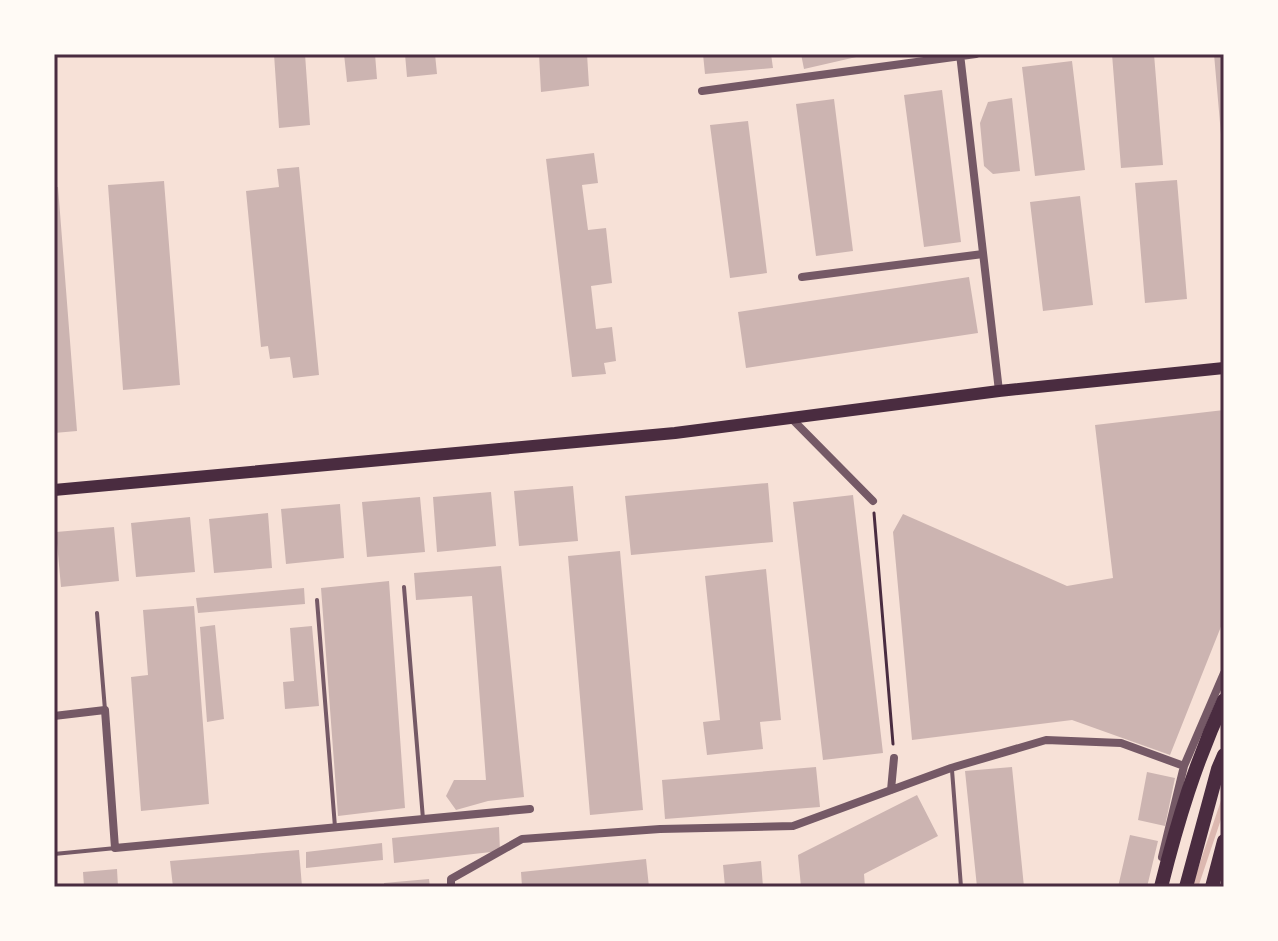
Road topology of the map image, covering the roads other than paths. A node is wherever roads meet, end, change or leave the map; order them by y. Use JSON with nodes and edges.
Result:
{"nodes":[{"id":1,"x":976,"y":54,"type":"edge"},
{"id":2,"x":960,"y":55,"type":"edge"},
{"id":3,"x":702,"y":91,"type":"dead end"},
{"id":4,"x":983,"y":254,"type":"junction"},
{"id":5,"x":802,"y":277,"type":"dead end"},
{"id":6,"x":1224,"y":368,"type":"edge"},
{"id":7,"x":999,"y":391,"type":"junction"},
{"id":8,"x":792,"y":419,"type":"junction"},
{"id":9,"x":54,"y":490,"type":"edge"},
{"id":10,"x":873,"y":501,"type":"road end"},
{"id":11,"x":404,"y":587,"type":"dead end"},
{"id":12,"x":317,"y":600,"type":"dead end"},
{"id":13,"x":97,"y":613,"type":"dead end"},
{"id":14,"x":1224,"y":673,"type":"edge"},
{"id":15,"x":1224,"y":700,"type":"edge"},
{"id":16,"x":105,"y":710,"type":"junction"},
{"id":17,"x":54,"y":716,"type":"edge"},
{"id":18,"x":1224,"y":755,"type":"edge"},
{"id":19,"x":894,"y":758,"type":"road end"},
{"id":20,"x":1184,"y":766,"type":"junction"},
{"id":21,"x":951,"y":768,"type":"junction"},
{"id":22,"x":891,"y":790,"type":"junction"},
{"id":23,"x":530,"y":809,"type":"dead end"},
{"id":24,"x":423,"y":819,"type":"junction"},
{"id":25,"x":335,"y":827,"type":"junction"},
{"id":26,"x":1224,"y":841,"type":"edge"},
{"id":27,"x":117,"y":848,"type":"junction"},
{"id":28,"x":54,"y":854,"type":"edge"},
{"id":29,"x":451,"y":887,"type":"edge"},
{"id":30,"x":961,"y":887,"type":"edge"},
{"id":31,"x":1158,"y":887,"type":"edge"},
{"id":32,"x":1186,"y":887,"type":"edge"},
{"id":33,"x":1212,"y":887,"type":"edge"}],
"edges":[{"from":1,"to":2,"type":"street"},
{"from":2,"to":3,"type":"street"},
{"from":2,"to":4,"type":"street"},
{"from":4,"to":5,"type":"street"},
{"from":4,"to":7,"type":"street"},
{"from":6,"to":7,"type":"main road"},
{"from":7,"to":8,"type":"main road"},
{"from":8,"to":9,"type":"main road"},
{"from":8,"to":10,"type":"street"},
{"from":11,"to":24,"type":"lane"},
{"from":12,"to":25,"type":"lane"},
{"from":13,"to":16,"type":"lane"},
{"from":14,"to":20,"type":"street"},
{"from":15,"to":31,"type":"highway"},
{"from":16,"to":17,"type":"street"},
{"from":16,"to":27,"type":"street"},
{"from":18,"to":32,"type":"highway"},
{"from":19,"to":22,"type":"street"},
{"from":20,"to":21,"type":"street"},
{"from":20,"to":31,"type":"street"},
{"from":21,"to":22,"type":"street"},
{"from":21,"to":30,"type":"lane"},
{"from":22,"to":29,"type":"street"},
{"from":23,"to":24,"type":"street"},
{"from":24,"to":25,"type":"street"},
{"from":25,"to":27,"type":"street"},
{"from":26,"to":33,"type":"highway"},
{"from":27,"to":28,"type":"lane"}]}
